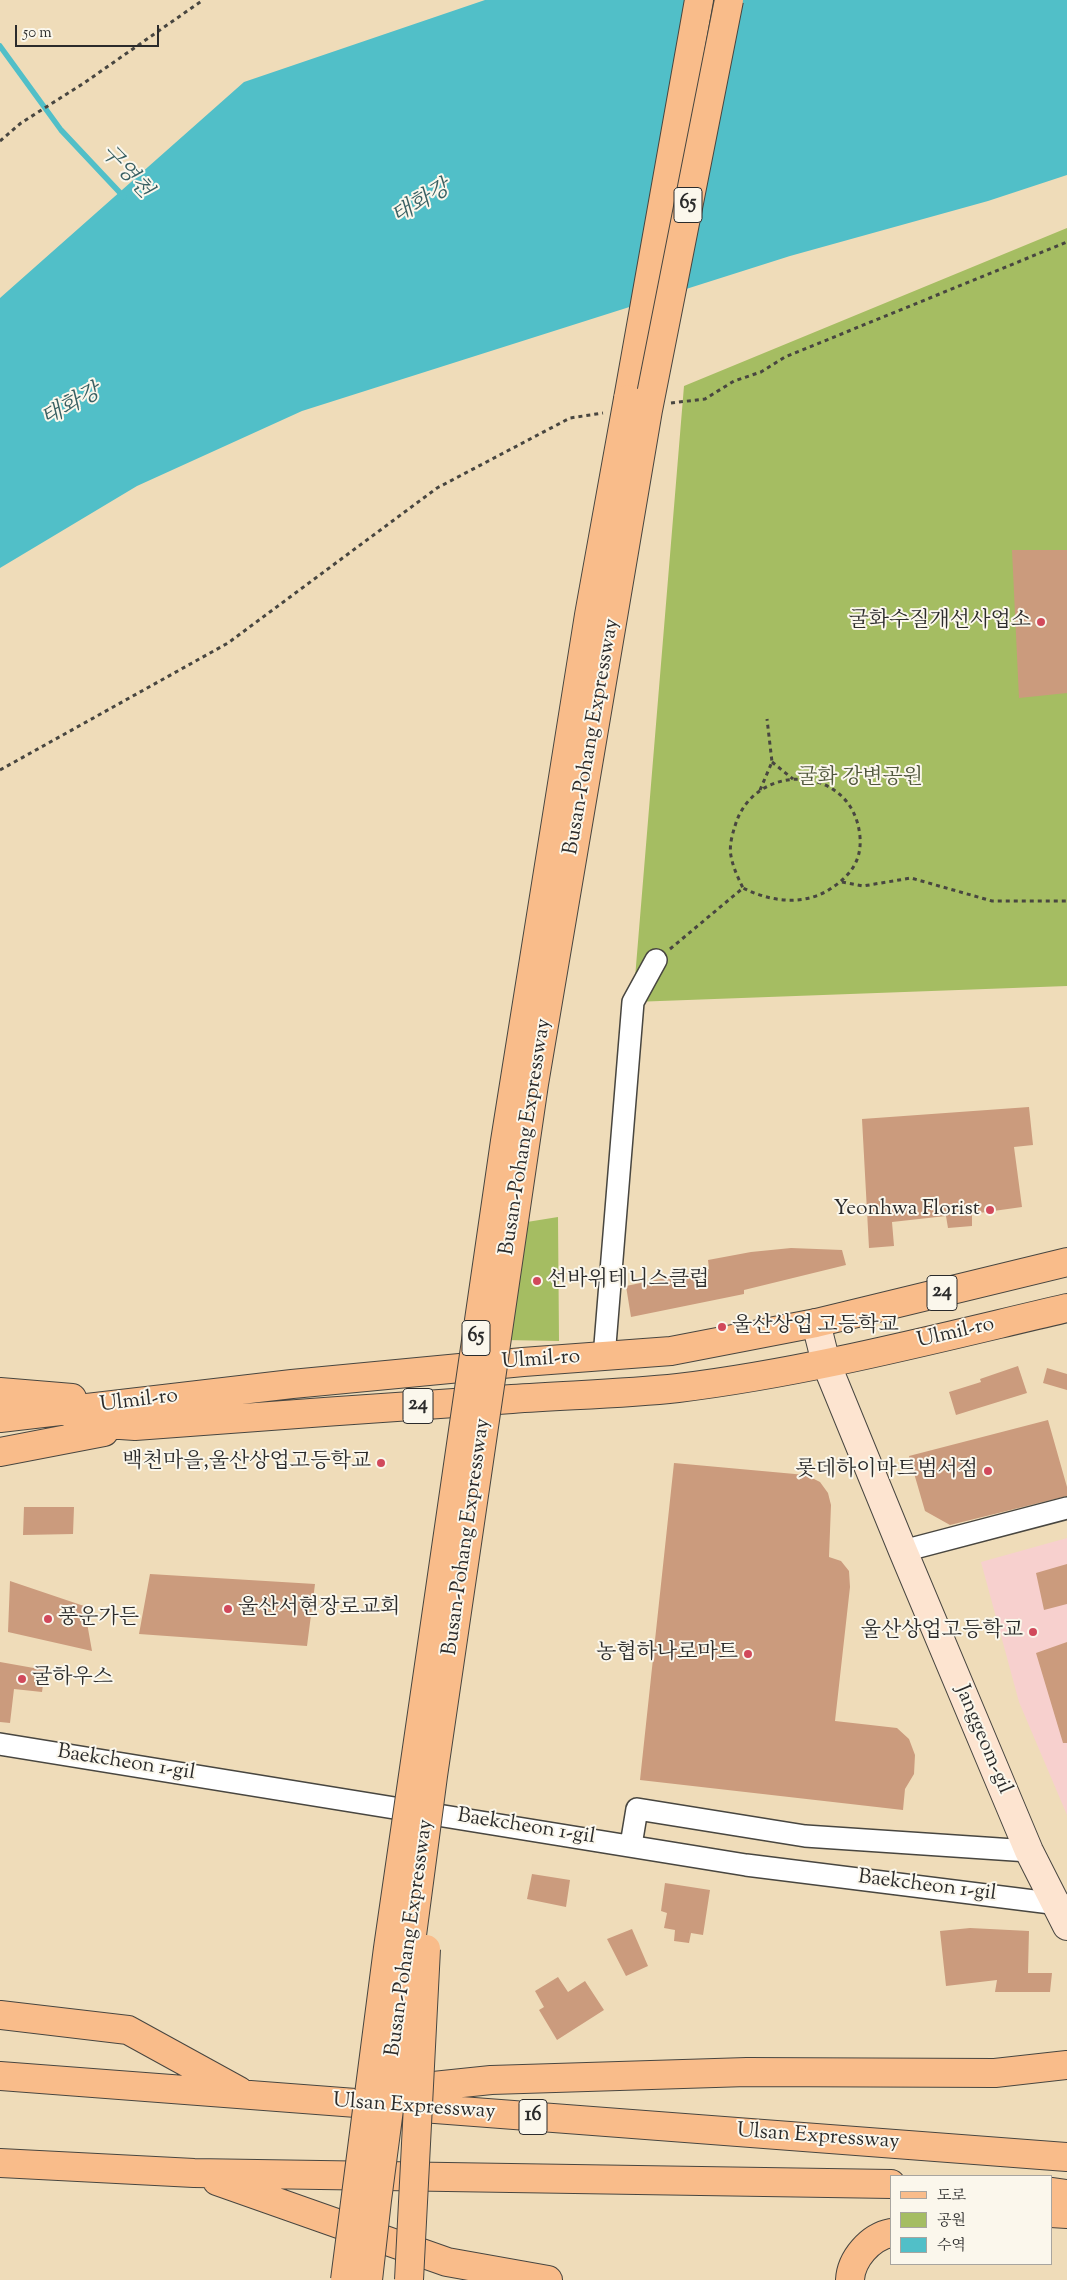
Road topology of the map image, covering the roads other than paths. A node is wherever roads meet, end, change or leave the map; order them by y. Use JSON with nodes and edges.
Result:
{"nodes":[{"id":1,"x":699,"y":0,"type":"edge"},
{"id":2,"x":729,"y":0,"type":"edge"},
{"id":3,"x":656,"y":960,"type":"road end"},
{"id":4,"x":1067,"y":1262,"type":"edge"},
{"id":5,"x":1067,"y":1308,"type":"edge"},
{"id":6,"x":816,"y":1324,"type":"junction"},
{"id":7,"x":604,"y":1357,"type":"junction"},
{"id":8,"x":826,"y":1363,"type":"junction"},
{"id":9,"x":0,"y":1392,"type":"edge"},
{"id":10,"x":133,"y":1415,"type":"junction"},
{"id":11,"x":4,"y":1417,"type":"edge"},
{"id":12,"x":0,"y":1452,"type":"edge"},
{"id":13,"x":1067,"y":1508,"type":"edge"},
{"id":14,"x":903,"y":1551,"type":"junction"},
{"id":15,"x":0,"y":1744,"type":"edge"},
{"id":16,"x":433,"y":1776,"type":"junction"},
{"id":17,"x":631,"y":1845,"type":"junction"},
{"id":18,"x":1029,"y":1851,"type":"junction"},
{"id":19,"x":1061,"y":1904,"type":"edge"},
{"id":20,"x":1067,"y":1926,"type":"edge"},
{"id":21,"x":0,"y":2015,"type":"edge"},
{"id":22,"x":1067,"y":2065,"type":"edge"},
{"id":23,"x":0,"y":2076,"type":"edge"},
{"id":24,"x":247,"y":2096,"type":"junction"},
{"id":25,"x":300,"y":2100,"type":"junction"},
{"id":26,"x":1067,"y":2157,"type":"edge"},
{"id":27,"x":0,"y":2163,"type":"edge"},
{"id":28,"x":194,"y":2173,"type":"junction"},
{"id":29,"x":890,"y":2184,"type":"edge"},
{"id":30,"x":1052,"y":2192,"type":"edge"},
{"id":31,"x":1067,"y":2194,"type":"edge"},
{"id":32,"x":1052,"y":2213,"type":"edge"},
{"id":33,"x":1067,"y":2214,"type":"edge"},
{"id":34,"x":890,"y":2234,"type":"edge"},
{"id":35,"x":344,"y":2273,"type":"edge"},
{"id":36,"x":368,"y":2280,"type":"edge"},
{"id":37,"x":410,"y":2280,"type":"edge"},
{"id":38,"x":548,"y":2280,"type":"edge"},
{"id":39,"x":850,"y":2280,"type":"edge"}],
"edges":[{"from":1,"to":35,"type":"main road","name":"Busan-Pohang Expressway","number":"65","bridge":true},
{"from":2,"to":16,"type":"main road","name":"Busan-Pohang Expressway","number":"65","bridge":true},
{"from":3,"to":7,"type":"street"},
{"from":4,"to":6,"type":"main road","name":"Ulmil-ro","number":"24"},
{"from":5,"to":8,"type":"main road","name":"Ulmil-ro","number":"24"},
{"from":6,"to":7,"type":"main road","name":"Ulmil-ro","number":"24"},
{"from":6,"to":8,"type":"main road","name":"Janggeom-gil"},
{"from":7,"to":10,"type":"main road","name":"Ulmil-ro","number":"24"},
{"from":8,"to":10,"type":"main road","name":"Ulmil-ro","number":"24"},
{"from":8,"to":14,"type":"main road","name":"Janggeom-gil"},
{"from":9,"to":10,"type":"main road"},
{"from":10,"to":11,"type":"main road","name":"Ulmil-ro","number":"24"},
{"from":10,"to":12,"type":"main road"},
{"from":13,"to":14,"type":"street"},
{"from":14,"to":18,"type":"main road","name":"Janggeom-gil"},
{"from":15,"to":17,"type":"street","name":"Baekcheon 1-gil"},
{"from":16,"to":36,"type":"main road","name":"Busan-Pohang Expressway","number":"65","bridge":true},
{"from":16,"to":37,"type":"main road","bridge":true},
{"from":17,"to":18,"type":"street"},
{"from":17,"to":19,"type":"street","name":"Baekcheon 1-gil"},
{"from":18,"to":19,"type":"main road","name":"Janggeom-gil"},
{"from":19,"to":20,"type":"main road","name":"Janggeom-gil"},
{"from":21,"to":24,"type":"main road"},
{"from":22,"to":25,"type":"main road"},
{"from":23,"to":24,"type":"main road","name":"Ulsan Expressway","number":"16"},
{"from":24,"to":25,"type":"main road","name":"Ulsan Expressway","number":"16"},
{"from":25,"to":26,"type":"main road","name":"Ulsan Expressway","number":"16"},
{"from":27,"to":28,"type":"main road","name":"Ulsan Expressway"},
{"from":28,"to":29,"type":"main road","name":"Ulsan Expressway"},
{"from":28,"to":38,"type":"main road"},
{"from":30,"to":31,"type":"main road"},
{"from":32,"to":33,"type":"main road"},
{"from":34,"to":39,"type":"main road"}]}
